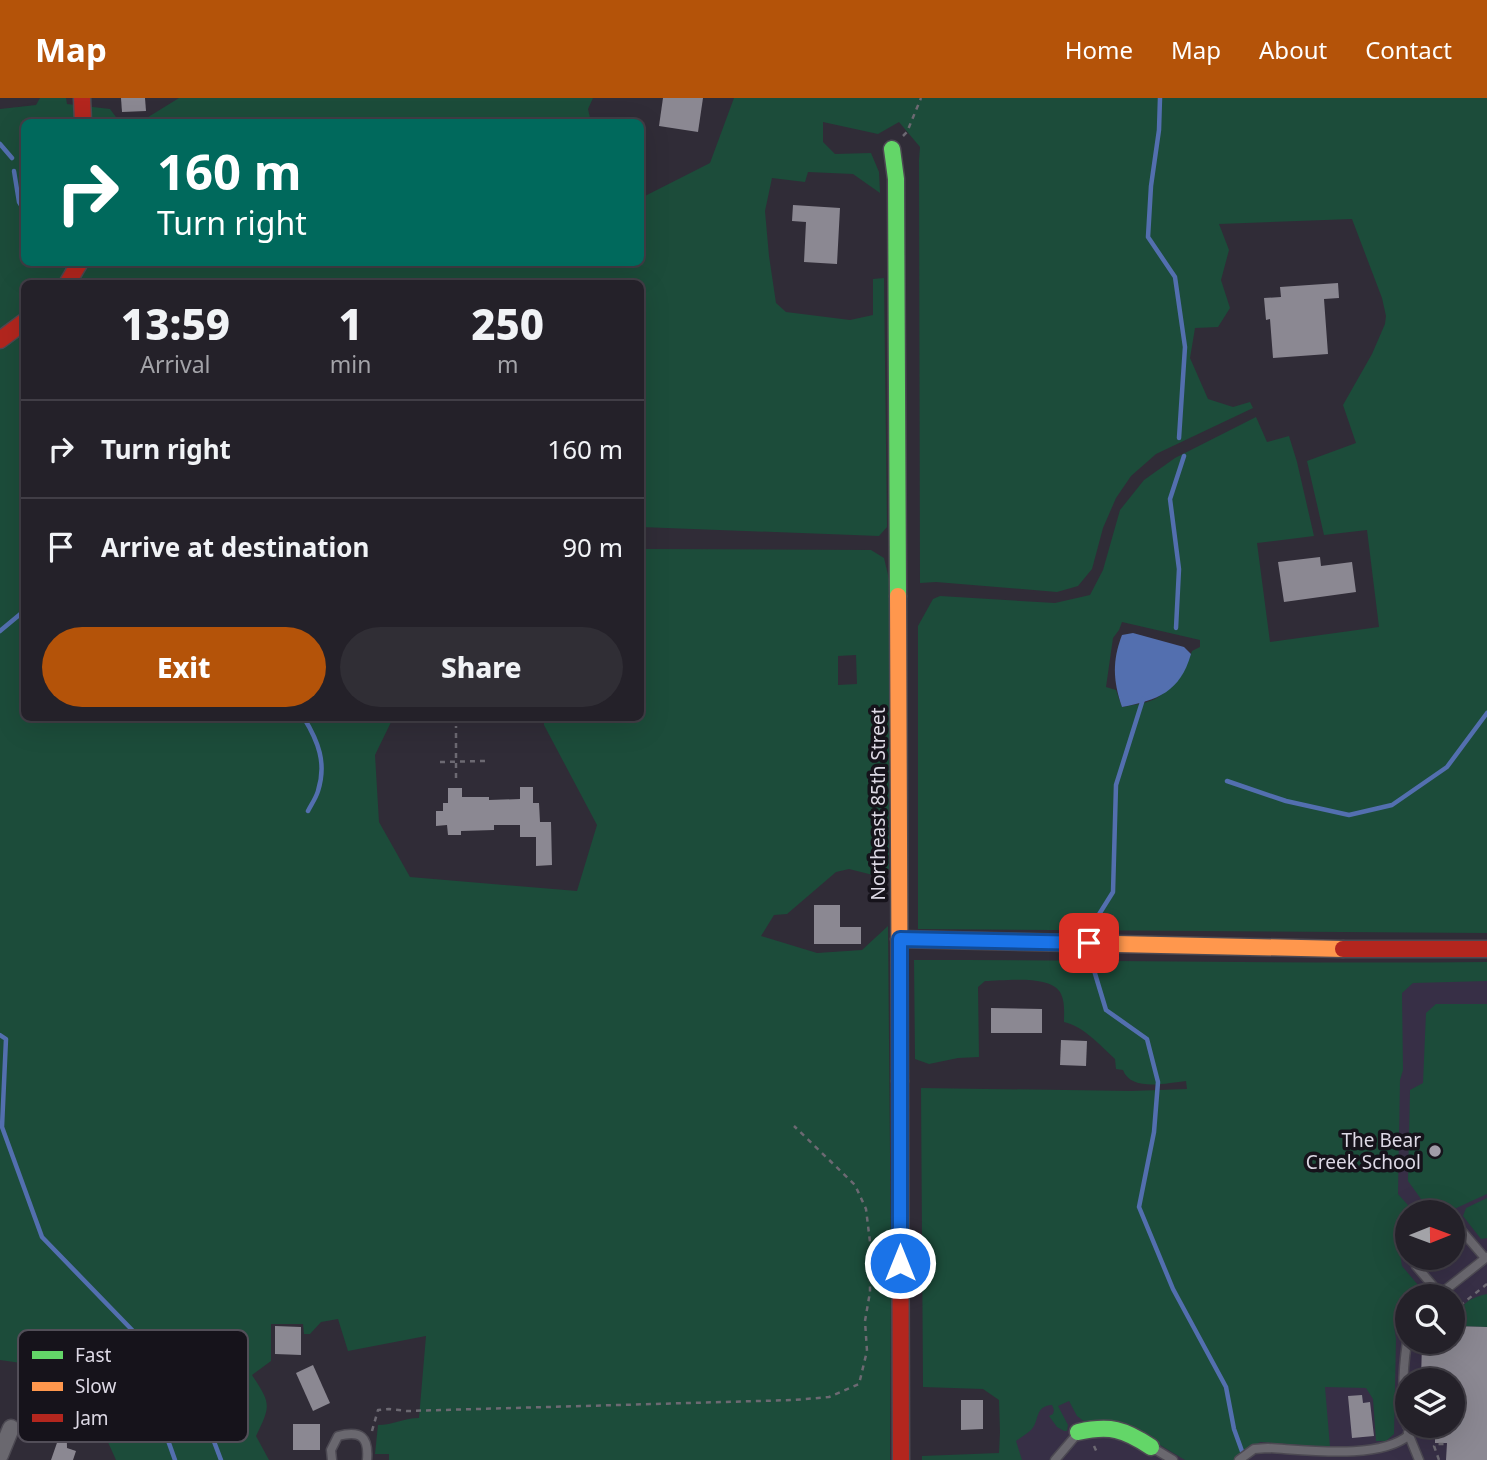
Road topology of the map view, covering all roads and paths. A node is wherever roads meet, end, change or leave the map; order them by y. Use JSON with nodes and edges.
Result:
{"nodes":[{"id":1,"x":82,"y":98,"type":"edge"},
{"id":2,"x":921,"y":98,"type":"edge"},
{"id":3,"x":83,"y":119,"type":"edge"},
{"id":4,"x":892,"y":149,"type":"joint"},
{"id":5,"x":21,"y":324,"type":"edge"},
{"id":6,"x":0,"y":340,"type":"edge"},
{"id":7,"x":456,"y":726,"type":"dead end"},
{"id":8,"x":485,"y":761,"type":"dead end"},
{"id":9,"x":440,"y":762,"type":"dead end"},
{"id":10,"x":456,"y":762,"type":"junction"},
{"id":11,"x":456,"y":778,"type":"dead end"},
{"id":12,"x":900,"y":939,"type":"junction"},
{"id":13,"x":1487,"y":949,"type":"edge"},
{"id":14,"x":794,"y":1126,"type":"dead end"},
{"id":15,"x":1465,"y":1234,"type":"edge"},
{"id":16,"x":1486,"y":1257,"type":"edge"},
{"id":17,"x":1453,"y":1284,"type":"edge"},
{"id":18,"x":1487,"y":1284,"type":"edge"},
{"id":19,"x":1465,"y":1302,"type":"edge"},
{"id":20,"x":11,"y":1428,"type":"dead end"},
{"id":21,"x":1078,"y":1432,"type":"joint"},
{"id":22,"x":1404,"y":1438,"type":"edge"},
{"id":23,"x":1411,"y":1438,"type":"edge"},
{"id":24,"x":1447,"y":1444,"type":"dead end"},
{"id":25,"x":368,"y":1447,"type":"junction"},
{"id":26,"x":1151,"y":1447,"type":"joint"},
{"id":27,"x":0,"y":1455,"type":"edge"},
{"id":28,"x":332,"y":1460,"type":"edge"},
{"id":29,"x":367,"y":1460,"type":"edge"},
{"id":30,"x":901,"y":1460,"type":"edge"},
{"id":31,"x":1055,"y":1460,"type":"edge"},
{"id":32,"x":1173,"y":1460,"type":"edge"},
{"id":33,"x":1239,"y":1460,"type":"edge"},
{"id":34,"x":1419,"y":1460,"type":"edge"},
{"id":35,"x":1439,"y":1460,"type":"edge"}],
"edges":[{"from":1,"to":3,"type":"street"},
{"from":2,"to":4,"type":"path"},
{"from":4,"to":12,"type":"street","name":"Northeast 85th Street"},
{"from":5,"to":6,"type":"street"},
{"from":7,"to":10,"type":"path"},
{"from":8,"to":10,"type":"path"},
{"from":9,"to":10,"type":"path"},
{"from":10,"to":11,"type":"path"},
{"from":12,"to":13,"type":"street"},
{"from":12,"to":30,"type":"street","name":"Northeast 85th Street"},
{"from":14,"to":25,"type":"path"},
{"from":15,"to":16,"type":"lane"},
{"from":16,"to":17,"type":"lane"},
{"from":18,"to":19,"type":"path"},
{"from":20,"to":27,"type":"street"},
{"from":21,"to":26,"type":"street"},
{"from":21,"to":31,"type":"lane"},
{"from":22,"to":33,"type":"lane"},
{"from":23,"to":34,"type":"lane"},
{"from":24,"to":35,"type":"path"},
{"from":25,"to":28,"type":"lane"},
{"from":25,"to":29,"type":"lane"},
{"from":26,"to":32,"type":"lane"}]}
